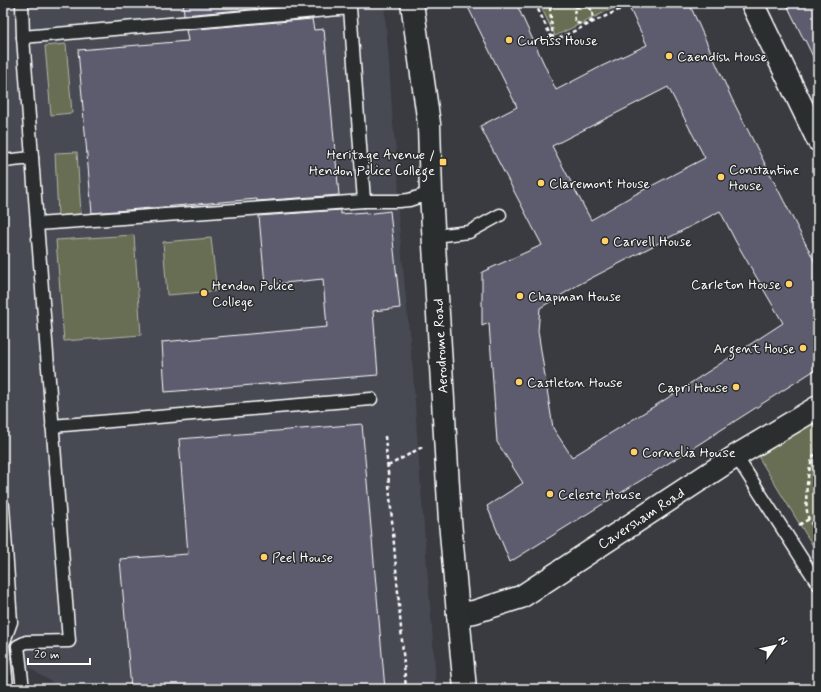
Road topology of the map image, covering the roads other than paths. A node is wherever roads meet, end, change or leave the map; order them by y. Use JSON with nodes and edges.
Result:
{"nodes":[{"id":1,"x":22,"y":3,"type":"edge"},
{"id":2,"x":412,"y":3,"type":"edge"},
{"id":3,"x":752,"y":3,"type":"edge"},
{"id":4,"x":23,"y":37,"type":"junction"},
{"id":5,"x":818,"y":140,"type":"edge"},
{"id":6,"x":32,"y":158,"type":"junction"},
{"id":7,"x":3,"y":161,"type":"edge"},
{"id":8,"x":431,"y":193,"type":"junction"},
{"id":9,"x":364,"y":201,"type":"junction"},
{"id":10,"x":500,"y":215,"type":"dead end"},
{"id":11,"x":37,"y":224,"type":"junction"},
{"id":12,"x":434,"y":236,"type":"junction"},
{"id":13,"x":371,"y":399,"type":"dead end"},
{"id":14,"x":818,"y":407,"type":"edge"},
{"id":15,"x":52,"y":426,"type":"junction"},
{"id":16,"x":736,"y":456,"type":"junction"},
{"id":17,"x":3,"y":506,"type":"edge"},
{"id":18,"x":818,"y":584,"type":"edge"},
{"id":19,"x":458,"y":614,"type":"junction"},
{"id":20,"x":7,"y":689,"type":"edge"},
{"id":21,"x":23,"y":689,"type":"edge"},
{"id":22,"x":465,"y":689,"type":"edge"}],
"edges":[{"from":1,"to":4,"type":"lane"},
{"from":2,"to":8,"type":"street","name":"Aerodrome Road"},
{"from":3,"to":5,"type":"street"},
{"from":4,"to":6,"type":"lane"},
{"from":4,"to":9,"type":"lane"},
{"from":6,"to":7,"type":"lane"},
{"from":6,"to":11,"type":"lane"},
{"from":8,"to":9,"type":"lane"},
{"from":8,"to":12,"type":"street","name":"Aerodrome Road"},
{"from":9,"to":11,"type":"lane"},
{"from":10,"to":12,"type":"lane"},
{"from":11,"to":15,"type":"lane"},
{"from":12,"to":19,"type":"street","name":"Aerodrome Road"},
{"from":13,"to":15,"type":"lane"},
{"from":14,"to":16,"type":"street","name":"Caversham Road"},
{"from":15,"to":21,"type":"lane"},
{"from":16,"to":18,"type":"lane"},
{"from":16,"to":19,"type":"street","name":"Caversham Road"},
{"from":17,"to":20,"type":"lane"},
{"from":19,"to":22,"type":"street","name":"Aerodrome Road"}]}
